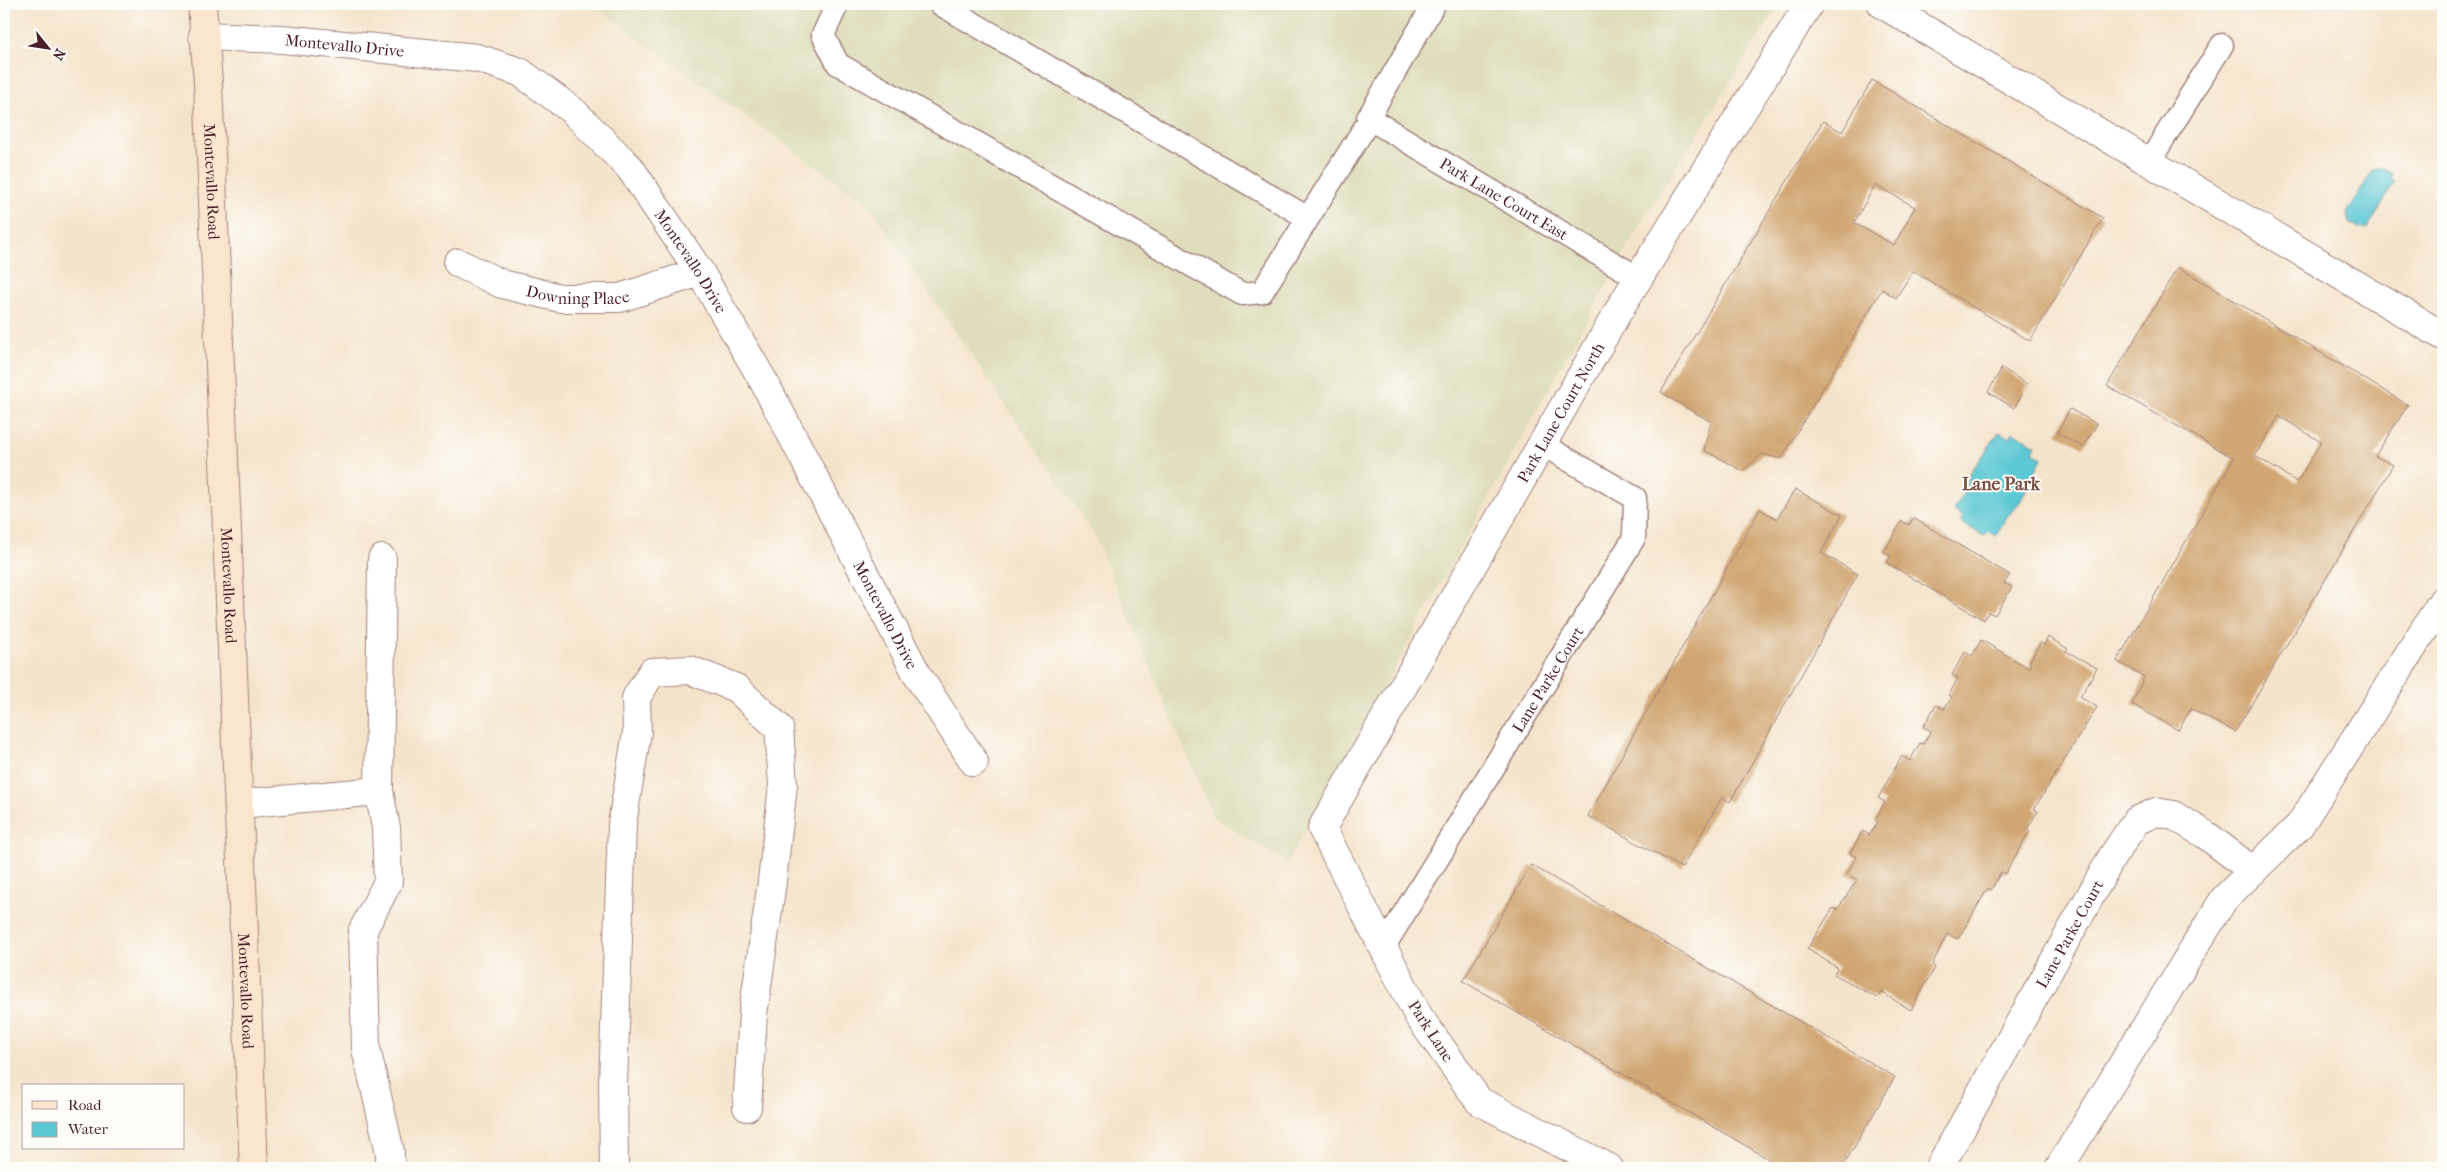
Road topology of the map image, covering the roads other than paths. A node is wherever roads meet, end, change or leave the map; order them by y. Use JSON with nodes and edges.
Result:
{"nodes":[{"id":1,"x":202,"y":4,"type":"edge"},
{"id":2,"x":940,"y":4,"type":"edge"},
{"id":3,"x":1434,"y":4,"type":"edge"},
{"id":4,"x":1809,"y":4,"type":"edge"},
{"id":5,"x":1882,"y":4,"type":"edge"},
{"id":6,"x":836,"y":5,"type":"edge"},
{"id":7,"x":203,"y":36,"type":"junction"},
{"id":8,"x":2222,"y":45,"type":"dead end"},
{"id":9,"x":1370,"y":119,"type":"junction"},
{"id":10,"x":2149,"y":162,"type":"junction"},
{"id":11,"x":1308,"y":218,"type":"junction"},
{"id":12,"x":458,"y":263,"type":"dead end"},
{"id":13,"x":700,"y":272,"type":"junction"},
{"id":14,"x":1640,"y":279,"type":"junction"},
{"id":15,"x":2443,"y":336,"type":"edge"},
{"id":16,"x":1541,"y":444,"type":"junction"},
{"id":17,"x":382,"y":559,"type":"dead end"},
{"id":18,"x":2443,"y":600,"type":"edge"},
{"id":19,"x":974,"y":762,"type":"dead end"},
{"id":20,"x":379,"y":791,"type":"junction"},
{"id":21,"x":239,"y":804,"type":"junction"},
{"id":22,"x":1322,"y":828,"type":"joint"},
{"id":23,"x":2253,"y":871,"type":"junction"},
{"id":24,"x":1383,"y":948,"type":"junction"},
{"id":25,"x":748,"y":1107,"type":"dead end"},
{"id":26,"x":254,"y":1168,"type":"edge"},
{"id":27,"x":390,"y":1168,"type":"edge"},
{"id":28,"x":614,"y":1168,"type":"edge"},
{"id":29,"x":1608,"y":1168,"type":"edge"},
{"id":30,"x":1939,"y":1168,"type":"edge"},
{"id":31,"x":2060,"y":1168,"type":"edge"}],
"edges":[{"from":1,"to":7,"type":"main road","name":"Montevallo Road"},
{"from":2,"to":11,"type":"lane"},
{"from":3,"to":9,"type":"lane"},
{"from":4,"to":14,"type":"street","name":"Park Lane Court North"},
{"from":5,"to":10,"type":"street"},
{"from":6,"to":11,"type":"lane"},
{"from":7,"to":13,"type":"street","name":"Montevallo Drive"},
{"from":7,"to":21,"type":"main road","name":"Montevallo Road"},
{"from":8,"to":10,"type":"lane"},
{"from":9,"to":11,"type":"lane"},
{"from":9,"to":14,"type":"lane","name":"Park Lane Court East"},
{"from":10,"to":15,"type":"street"},
{"from":12,"to":13,"type":"street","name":"Downing Place"},
{"from":13,"to":19,"type":"street","name":"Montevallo Drive"},
{"from":14,"to":16,"type":"street","name":"Park Lane Court North"},
{"from":16,"to":22,"type":"street","name":"Park Lane Court North"},
{"from":16,"to":24,"type":"lane","name":"Lane Parke Court"},
{"from":17,"to":20,"type":"street"},
{"from":18,"to":23,"type":"street"},
{"from":20,"to":21,"type":"street"},
{"from":20,"to":27,"type":"street"},
{"from":21,"to":26,"type":"main road","name":"Montevallo Road"},
{"from":22,"to":24,"type":"street","name":"Park Lane"},
{"from":23,"to":30,"type":"street","name":"Lane Parke Court"},
{"from":23,"to":31,"type":"street"},
{"from":24,"to":29,"type":"street","name":"Park Lane"},
{"from":25,"to":28,"type":"street"}]}
